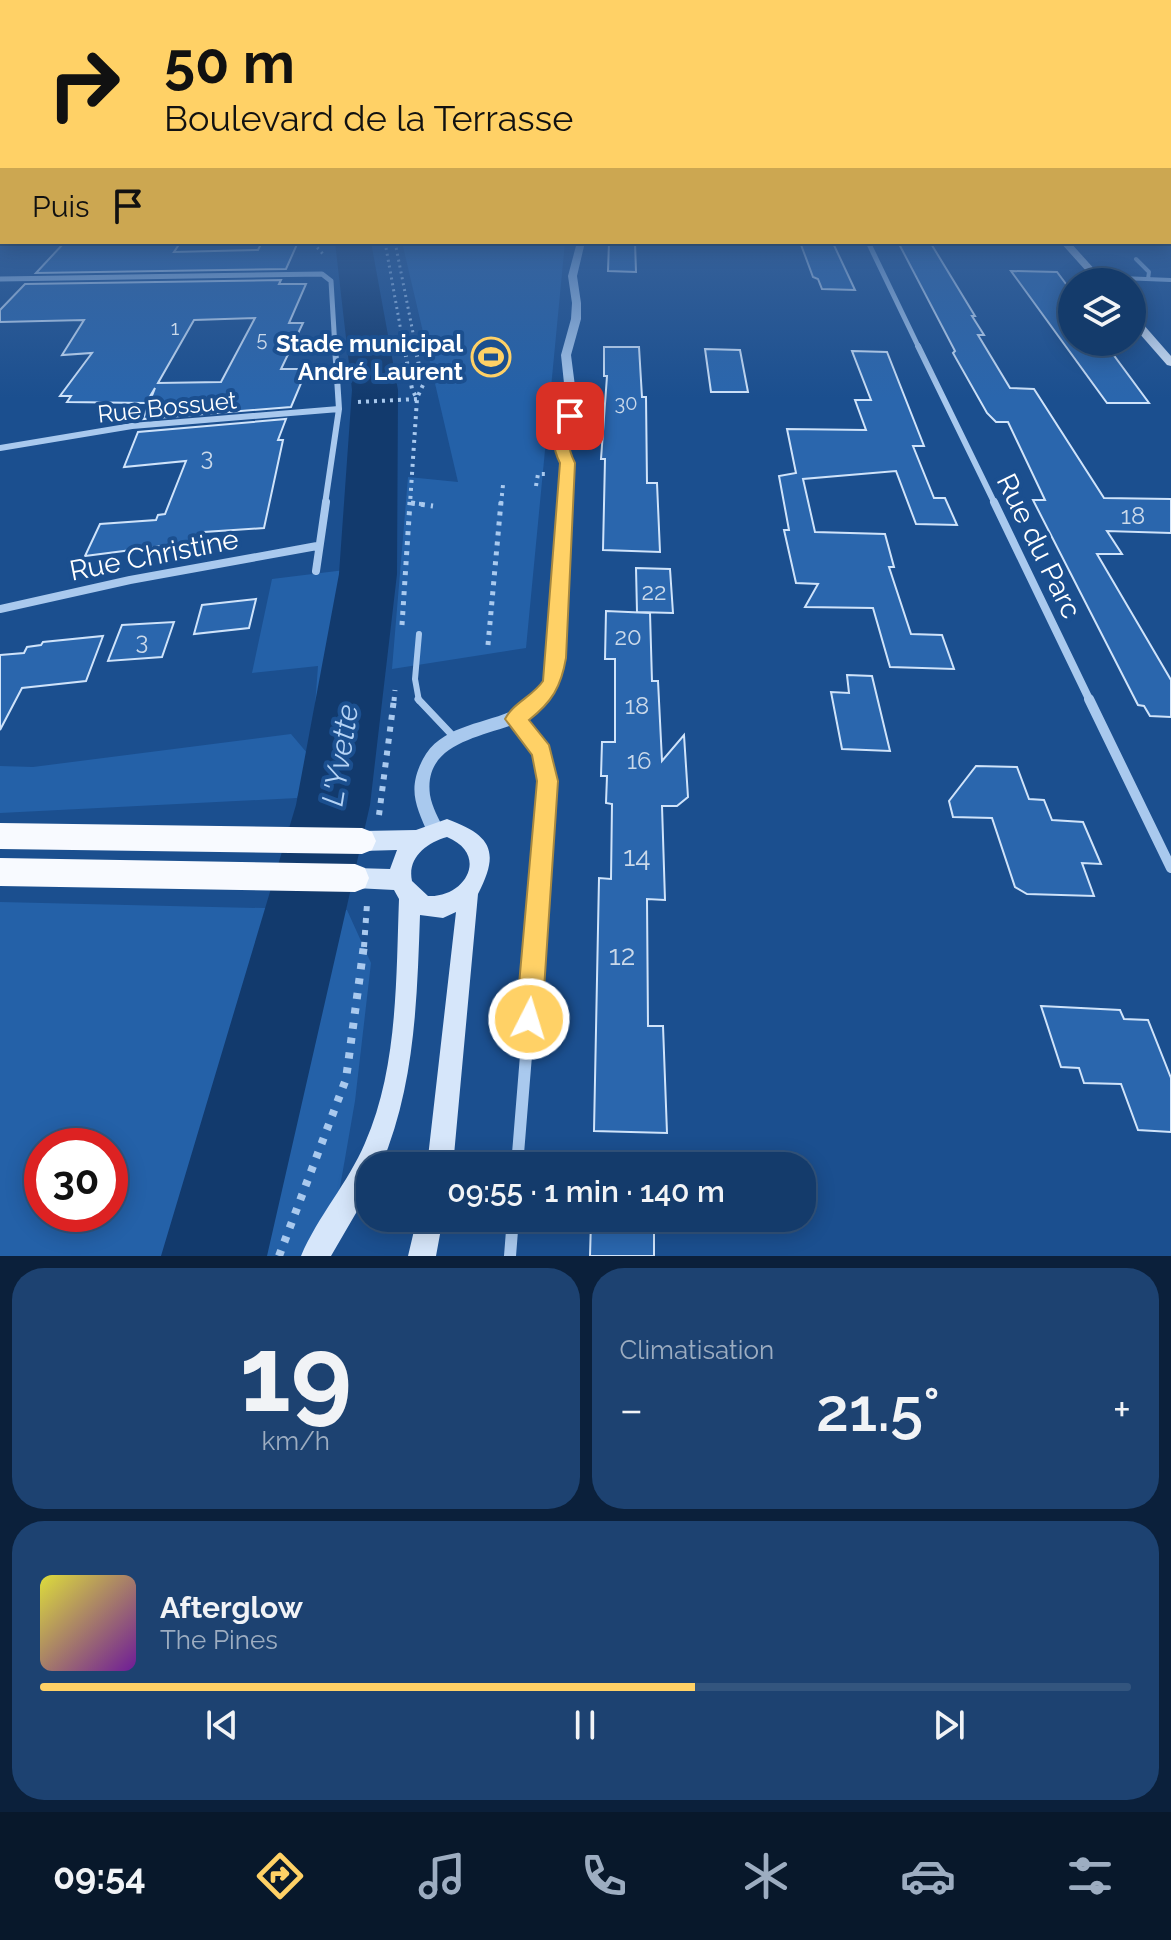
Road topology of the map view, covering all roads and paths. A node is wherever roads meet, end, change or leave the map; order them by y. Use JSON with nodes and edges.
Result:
{"nodes":[{"id":1,"x":331,"y":281,"type":"edge"},
{"id":2,"x":392,"y":281,"type":"edge"},
{"id":3,"x":403,"y":281,"type":"edge"},
{"id":4,"x":572,"y":281,"type":"edge"},
{"id":5,"x":887,"y":281,"type":"edge"},
{"id":6,"x":1146,"y":334,"type":"edge"},
{"id":7,"x":1171,"y":363,"type":"edge"},
{"id":8,"x":417,"y":399,"type":"junction"},
{"id":9,"x":357,"y":402,"type":"dead end"},
{"id":10,"x":339,"y":409,"type":"junction"},
{"id":11,"x":0,"y":448,"type":"edge"},
{"id":12,"x":538,"y":474,"type":"dead end"},
{"id":13,"x":503,"y":485,"type":"dead end"},
{"id":14,"x":536,"y":486,"type":"dead end"},
{"id":15,"x":433,"y":506,"type":"dead end"},
{"id":16,"x":317,"y":546,"type":"junction"},
{"id":17,"x":316,"y":571,"type":"dead end"},
{"id":18,"x":0,"y":609,"type":"edge"},
{"id":19,"x":486,"y":626,"type":"dead end"},
{"id":20,"x":419,"y":634,"type":"dead end"},
{"id":21,"x":515,"y":719,"type":"junction"},
{"id":22,"x":453,"y":736,"type":"junction"},
{"id":23,"x":426,"y":835,"type":"junction"},
{"id":24,"x":0,"y":836,"type":"edge"},
{"id":25,"x":362,"y":841,"type":"joint"},
{"id":26,"x":1171,"y":868,"type":"edge"},
{"id":27,"x":0,"y":872,"type":"edge"},
{"id":28,"x":355,"y":878,"type":"joint"},
{"id":29,"x":406,"y":888,"type":"junction"},
{"id":30,"x":468,"y":894,"type":"junction"},
{"id":31,"x":367,"y":903,"type":"dead end"},
{"id":32,"x":441,"y":1152,"type":"edge"},
{"id":33,"x":518,"y":1152,"type":"edge"},
{"id":34,"x":427,"y":1232,"type":"edge"},
{"id":35,"x":512,"y":1232,"type":"edge"},
{"id":36,"x":279,"y":1256,"type":"edge"},
{"id":37,"x":315,"y":1256,"type":"edge"},
{"id":38,"x":422,"y":1256,"type":"edge"},
{"id":39,"x":510,"y":1256,"type":"edge"}],
"edges":[{"from":1,"to":10,"type":"street"},
{"from":2,"to":8,"type":"path"},
{"from":3,"to":8,"type":"path"},
{"from":4,"to":21,"type":"street"},
{"from":5,"to":26,"type":"street","name":"Rue du Parc"},
{"from":6,"to":7,"type":"main road"},
{"from":8,"to":9,"type":"path"},
{"from":8,"to":15,"type":"path"},
{"from":10,"to":11,"type":"street","name":"Rue Bossuet"},
{"from":10,"to":16,"type":"street"},
{"from":12,"to":14,"type":"path"},
{"from":13,"to":19,"type":"path"},
{"from":16,"to":17,"type":"street"},
{"from":16,"to":18,"type":"street","name":"Rue Christine"},
{"from":20,"to":22,"type":"lane"},
{"from":21,"to":22,"type":"street"},
{"from":21,"to":33,"type":"street"},
{"from":22,"to":23,"type":"street"},
{"from":23,"to":25,"type":"main road"},
{"from":23,"to":29,"type":"main road"},
{"from":23,"to":30,"type":"main road"},
{"from":24,"to":25,"type":"highway"},
{"from":27,"to":28,"type":"highway"},
{"from":28,"to":29,"type":"main road"},
{"from":29,"to":30,"type":"main road"},
{"from":29,"to":37,"type":"main road"},
{"from":30,"to":32,"type":"main road"},
{"from":31,"to":36,"type":"path"},
{"from":34,"to":38,"type":"main road"},
{"from":35,"to":39,"type":"street"}]}
